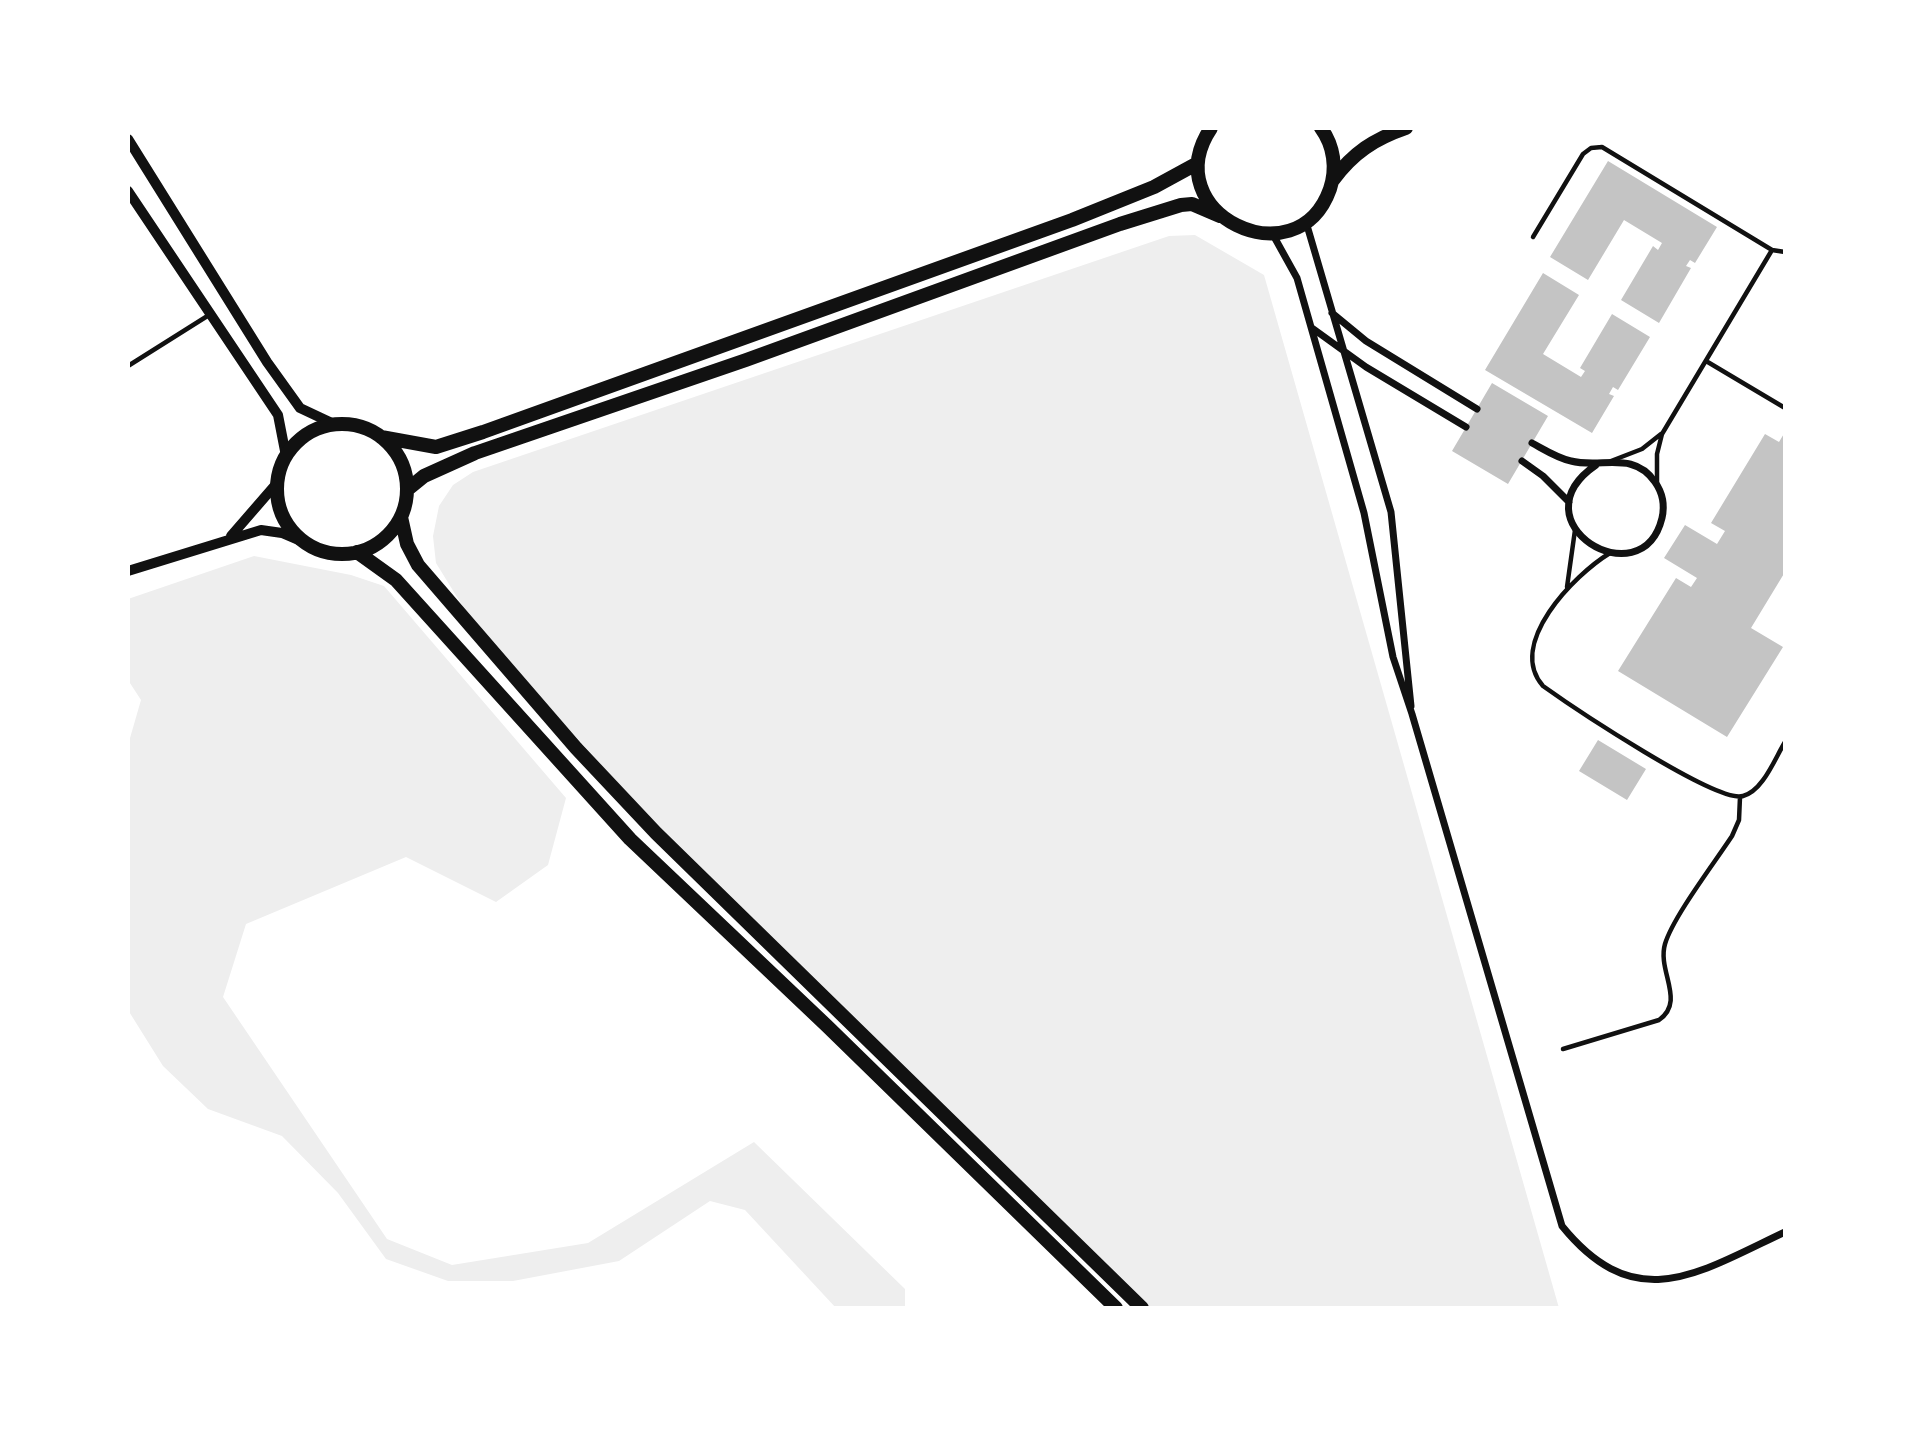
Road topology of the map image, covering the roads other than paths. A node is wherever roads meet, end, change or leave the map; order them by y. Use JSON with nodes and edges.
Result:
{"nodes":[{"id":1,"x":1211,"y":128,"type":"edge"},
{"id":2,"x":1321,"y":128,"type":"edge"},
{"id":3,"x":1406,"y":128,"type":"edge"},
{"id":4,"x":129,"y":145,"type":"edge"},
{"id":5,"x":1198,"y":163,"type":"junction"},
{"id":6,"x":1332,"y":181,"type":"junction"},
{"id":7,"x":128,"y":191,"type":"edge"},
{"id":8,"x":1220,"y":216,"type":"junction"},
{"id":9,"x":1306,"y":222,"type":"junction"},
{"id":10,"x":1272,"y":233,"type":"junction"},
{"id":11,"x":1533,"y":237,"type":"dead end"},
{"id":12,"x":1772,"y":250,"type":"junction"},
{"id":13,"x":1785,"y":252,"type":"edge"},
{"id":14,"x":1332,"y":313,"type":"junction"},
{"id":15,"x":209,"y":315,"type":"junction"},
{"id":16,"x":1312,"y":327,"type":"junction"},
{"id":17,"x":1344,"y":353,"type":"junction"},
{"id":18,"x":1706,"y":361,"type":"junction"},
{"id":19,"x":128,"y":366,"type":"edge"},
{"id":20,"x":1785,"y":408,"type":"edge"},
{"id":21,"x":1477,"y":409,"type":"dead end"},
{"id":22,"x":334,"y":424,"type":"junction"},
{"id":23,"x":1466,"y":427,"type":"dead end"},
{"id":24,"x":1662,"y":434,"type":"junction"},
{"id":25,"x":381,"y":437,"type":"junction"},
{"id":26,"x":1532,"y":443,"type":"dead end"},
{"id":27,"x":286,"y":456,"type":"junction"},
{"id":28,"x":1522,"y":461,"type":"dead end"},
{"id":29,"x":1611,"y":461,"type":"junction"},
{"id":30,"x":1596,"y":465,"type":"junction"},
{"id":31,"x":277,"y":483,"type":"junction"},
{"id":32,"x":1657,"y":485,"type":"junction"},
{"id":33,"x":408,"y":489,"type":"junction"},
{"id":34,"x":1569,"y":502,"type":"junction"},
{"id":35,"x":401,"y":517,"type":"junction"},
{"id":36,"x":1575,"y":530,"type":"junction"},
{"id":37,"x":229,"y":538,"type":"junction"},
{"id":38,"x":303,"y":542,"type":"junction"},
{"id":39,"x":357,"y":552,"type":"junction"},
{"id":40,"x":1611,"y":553,"type":"junction"},
{"id":41,"x":128,"y":572,"type":"edge"},
{"id":42,"x":1567,"y":587,"type":"junction"},
{"id":43,"x":1412,"y":714,"type":"junction"},
{"id":44,"x":1785,"y":742,"type":"edge"},
{"id":45,"x":1740,"y":797,"type":"junction"},
{"id":46,"x":1563,"y":1049,"type":"dead end"},
{"id":47,"x":1785,"y":1232,"type":"edge"},
{"id":48,"x":1116,"y":1308,"type":"edge"},
{"id":49,"x":1142,"y":1308,"type":"edge"}],
"edges":[{"from":1,"to":5,"type":"main road"},
{"from":2,"to":6,"type":"main road"},
{"from":3,"to":6,"type":"main road"},
{"from":4,"to":22,"type":"street"},
{"from":5,"to":8,"type":"main road"},
{"from":5,"to":25,"type":"main road"},
{"from":6,"to":9,"type":"main road"},
{"from":7,"to":15,"type":"street"},
{"from":8,"to":10,"type":"main road"},
{"from":8,"to":33,"type":"main road"},
{"from":9,"to":10,"type":"main road"},
{"from":9,"to":14,"type":"street"},
{"from":10,"to":16,"type":"street"},
{"from":11,"to":12,"type":"lane"},
{"from":12,"to":13,"type":"lane"},
{"from":12,"to":18,"type":"lane"},
{"from":14,"to":17,"type":"street"},
{"from":14,"to":21,"type":"street"},
{"from":15,"to":19,"type":"lane"},
{"from":15,"to":27,"type":"street"},
{"from":16,"to":17,"type":"street"},
{"from":16,"to":43,"type":"street"},
{"from":17,"to":23,"type":"street"},
{"from":17,"to":43,"type":"street"},
{"from":18,"to":20,"type":"lane"},
{"from":18,"to":24,"type":"lane"},
{"from":22,"to":25,"type":"main road"},
{"from":22,"to":27,"type":"main road"},
{"from":24,"to":29,"type":"lane"},
{"from":24,"to":32,"type":"lane"},
{"from":25,"to":33,"type":"main road"},
{"from":26,"to":30,"type":"street"},
{"from":27,"to":31,"type":"main road"},
{"from":28,"to":34,"type":"street"},
{"from":29,"to":30,"type":"street"},
{"from":29,"to":32,"type":"street"},
{"from":30,"to":34,"type":"street"},
{"from":31,"to":37,"type":"street"},
{"from":31,"to":38,"type":"main road"},
{"from":32,"to":40,"type":"street"},
{"from":33,"to":35,"type":"main road"},
{"from":34,"to":36,"type":"street"},
{"from":35,"to":39,"type":"main road"},
{"from":35,"to":49,"type":"main road"},
{"from":36,"to":40,"type":"street"},
{"from":36,"to":42,"type":"lane"},
{"from":37,"to":38,"type":"street"},
{"from":37,"to":41,"type":"street"},
{"from":38,"to":39,"type":"main road"},
{"from":39,"to":48,"type":"main road"},
{"from":40,"to":42,"type":"lane"},
{"from":42,"to":45,"type":"lane"},
{"from":43,"to":47,"type":"street"},
{"from":44,"to":45,"type":"lane"},
{"from":45,"to":46,"type":"lane"}]}
